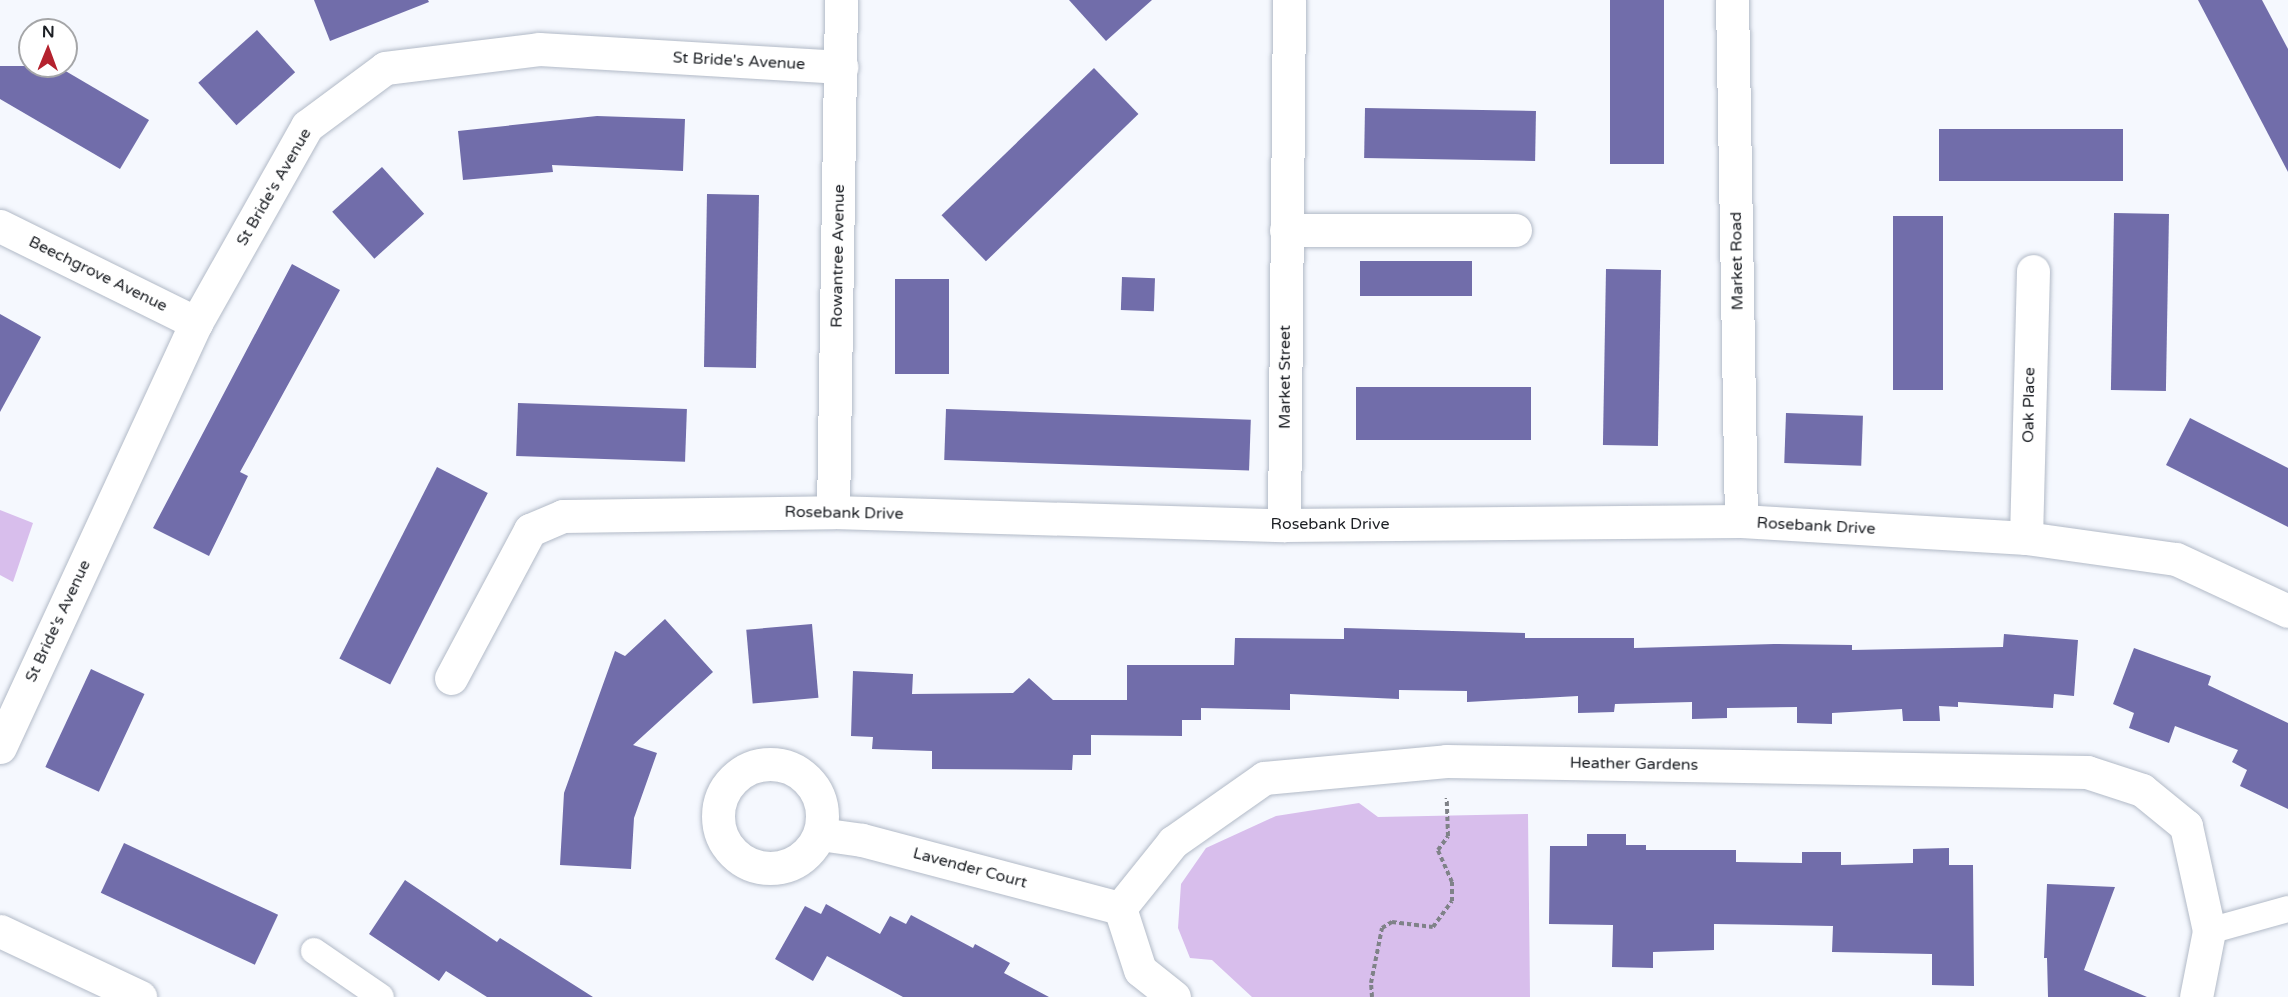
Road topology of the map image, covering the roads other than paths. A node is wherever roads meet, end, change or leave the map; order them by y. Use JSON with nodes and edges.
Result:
{"nodes":[{"id":1,"x":841,"y":0,"type":"edge"},
{"id":2,"x":1289,"y":0,"type":"edge"},
{"id":3,"x":1732,"y":0,"type":"edge"},
{"id":4,"x":841,"y":68,"type":"junction"},
{"id":5,"x":0,"y":226,"type":"edge"},
{"id":6,"x":1286,"y":230,"type":"junction"},
{"id":7,"x":1515,"y":230,"type":"dead end"},
{"id":8,"x":2033,"y":271,"type":"dead end"},
{"id":9,"x":196,"y":323,"type":"junction"},
{"id":10,"x":833,"y":512,"type":"junction"},
{"id":11,"x":1742,"y":521,"type":"junction"},
{"id":12,"x":1284,"y":525,"type":"junction"},
{"id":13,"x":2026,"y":538,"type":"junction"},
{"id":14,"x":2288,"y":611,"type":"edge"},
{"id":15,"x":451,"y":678,"type":"dead end"},
{"id":16,"x":0,"y":747,"type":"edge"},
{"id":17,"x":820,"y":834,"type":"dead end"},
{"id":18,"x":1120,"y":908,"type":"junction"},
{"id":19,"x":2288,"y":909,"type":"edge"},
{"id":20,"x":0,"y":931,"type":"edge"},
{"id":21,"x":2209,"y":931,"type":"junction"},
{"id":22,"x":314,"y":951,"type":"dead end"},
{"id":23,"x":140,"y":997,"type":"edge"},
{"id":24,"x":381,"y":997,"type":"edge"},
{"id":25,"x":1174,"y":997,"type":"edge"},
{"id":26,"x":2196,"y":997,"type":"edge"}],
"edges":[{"from":1,"to":4,"type":"street","name":"Rowantree Avenue"},
{"from":2,"to":6,"type":"street","name":"Market Street"},
{"from":3,"to":11,"type":"street","name":"Market Road"},
{"from":4,"to":9,"type":"street","name":"St Bride's Avenue"},
{"from":4,"to":10,"type":"street","name":"Rowantree Avenue"},
{"from":5,"to":9,"type":"street","name":"Beechgrove Avenue"},
{"from":6,"to":7,"type":"street"},
{"from":6,"to":12,"type":"street","name":"Market Street"},
{"from":8,"to":13,"type":"street","name":"Oak Place"},
{"from":9,"to":16,"type":"street","name":"St Bride's Avenue"},
{"from":10,"to":12,"type":"street","name":"Rosebank Drive"},
{"from":10,"to":15,"type":"street","name":"Rosebank Drive"},
{"from":11,"to":12,"type":"street","name":"Rosebank Drive"},
{"from":11,"to":13,"type":"street","name":"Rosebank Drive"},
{"from":13,"to":14,"type":"street","name":"Rosebank Drive"},
{"from":17,"to":18,"type":"street","name":"Lavender Court"},
{"from":18,"to":21,"type":"street","name":"Heather Gardens"},
{"from":18,"to":25,"type":"street"},
{"from":19,"to":21,"type":"lane"},
{"from":20,"to":23,"type":"street"},
{"from":21,"to":26,"type":"street","name":"Heather Gardens"},
{"from":22,"to":24,"type":"lane"}]}
